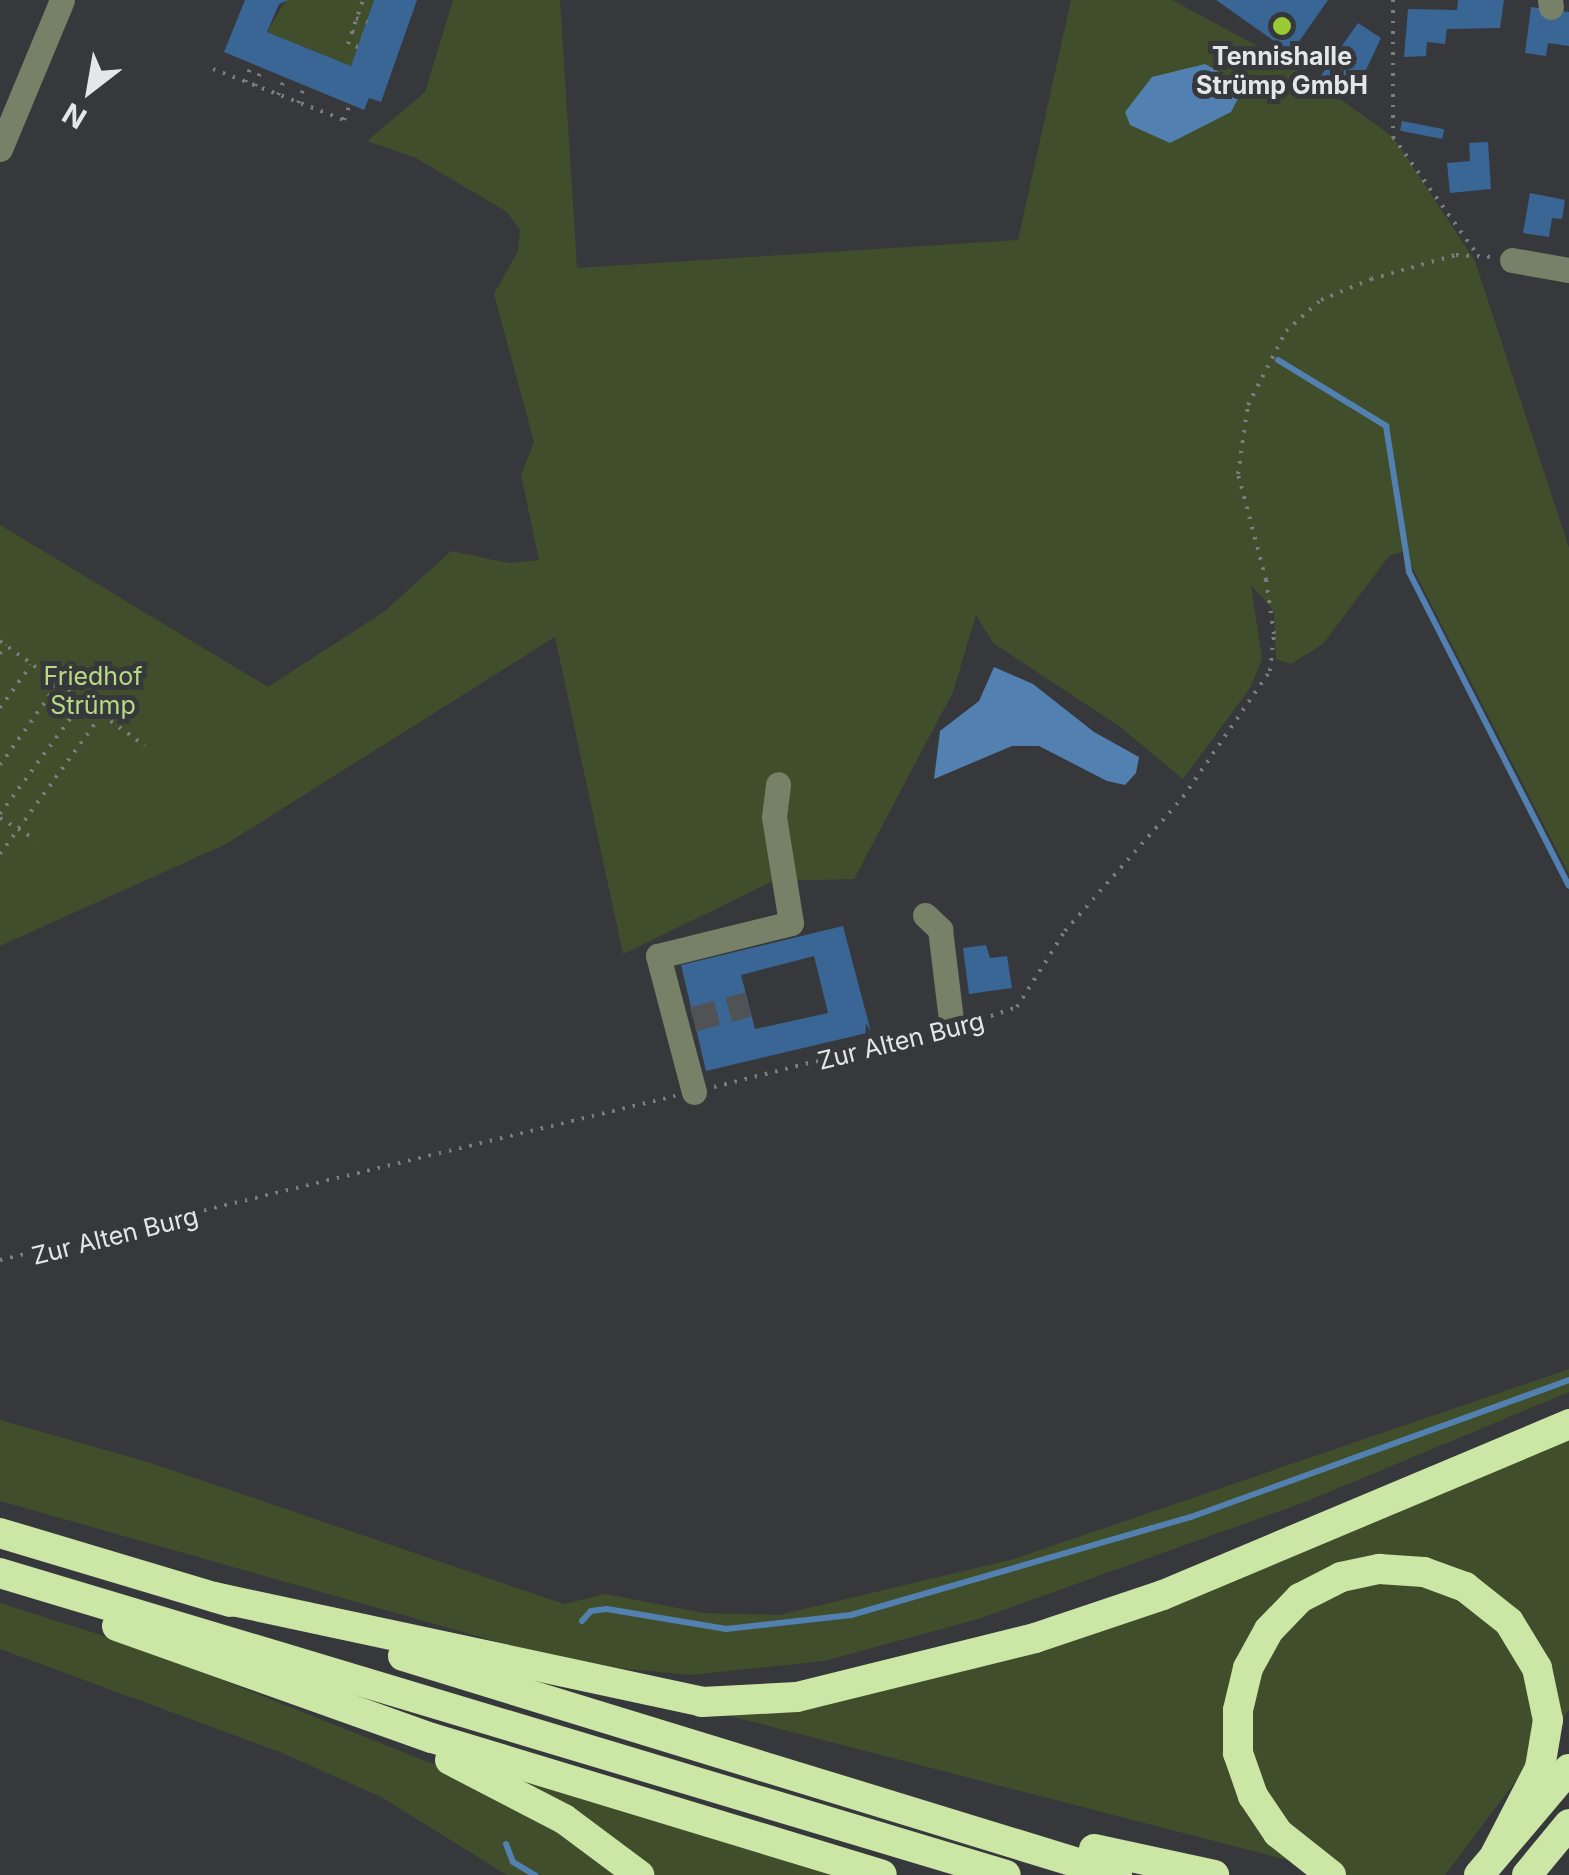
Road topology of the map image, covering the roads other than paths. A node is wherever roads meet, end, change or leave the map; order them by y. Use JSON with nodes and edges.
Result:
{"nodes":[{"id":1,"x":62,"y":0,"type":"edge"},
{"id":2,"x":0,"y":149,"type":"edge"},
{"id":3,"x":1512,"y":260,"type":"dead end"},
{"id":4,"x":1569,"y":270,"type":"edge"},
{"id":5,"x":778,"y":784,"type":"dead end"},
{"id":6,"x":926,"y":916,"type":"dead end"},
{"id":7,"x":952,"y":1028,"type":"road end"},
{"id":8,"x":694,"y":1092,"type":"road end"},
{"id":9,"x":1569,"y":1424,"type":"edge"},
{"id":10,"x":0,"y":1533,"type":"edge"},
{"id":11,"x":3,"y":1574,"type":"edge"},
{"id":12,"x":214,"y":1597,"type":"junction"},
{"id":13,"x":282,"y":1687,"type":"junction"},
{"id":14,"x":1569,"y":1769,"type":"edge"},
{"id":15,"x":910,"y":1812,"type":"junction"},
{"id":16,"x":1569,"y":1824,"type":"edge"},
{"id":17,"x":1487,"y":1865,"type":"edge"},
{"id":18,"x":639,"y":1875,"type":"edge"},
{"id":19,"x":882,"y":1875,"type":"edge"},
{"id":20,"x":1006,"y":1875,"type":"edge"},
{"id":21,"x":1117,"y":1875,"type":"edge"},
{"id":22,"x":1214,"y":1875,"type":"edge"},
{"id":23,"x":1332,"y":1875,"type":"edge"},
{"id":24,"x":1527,"y":1875,"type":"edge"}],
"edges":[{"from":1,"to":2,"type":"street"},
{"from":3,"to":4,"type":"street"},
{"from":5,"to":8,"type":"street"},
{"from":6,"to":7,"type":"street"},
{"from":9,"to":12,"type":"highway"},
{"from":10,"to":12,"type":"highway"},
{"from":11,"to":13,"type":"highway"},
{"from":11,"to":20,"type":"highway"},
{"from":12,"to":15,"type":"highway"},
{"from":13,"to":18,"type":"highway"},
{"from":13,"to":19,"type":"highway"},
{"from":14,"to":17,"type":"highway"},
{"from":15,"to":21,"type":"highway"},
{"from":15,"to":22,"type":"highway"},
{"from":16,"to":24,"type":"highway"},
{"from":17,"to":23,"type":"highway"}]}
